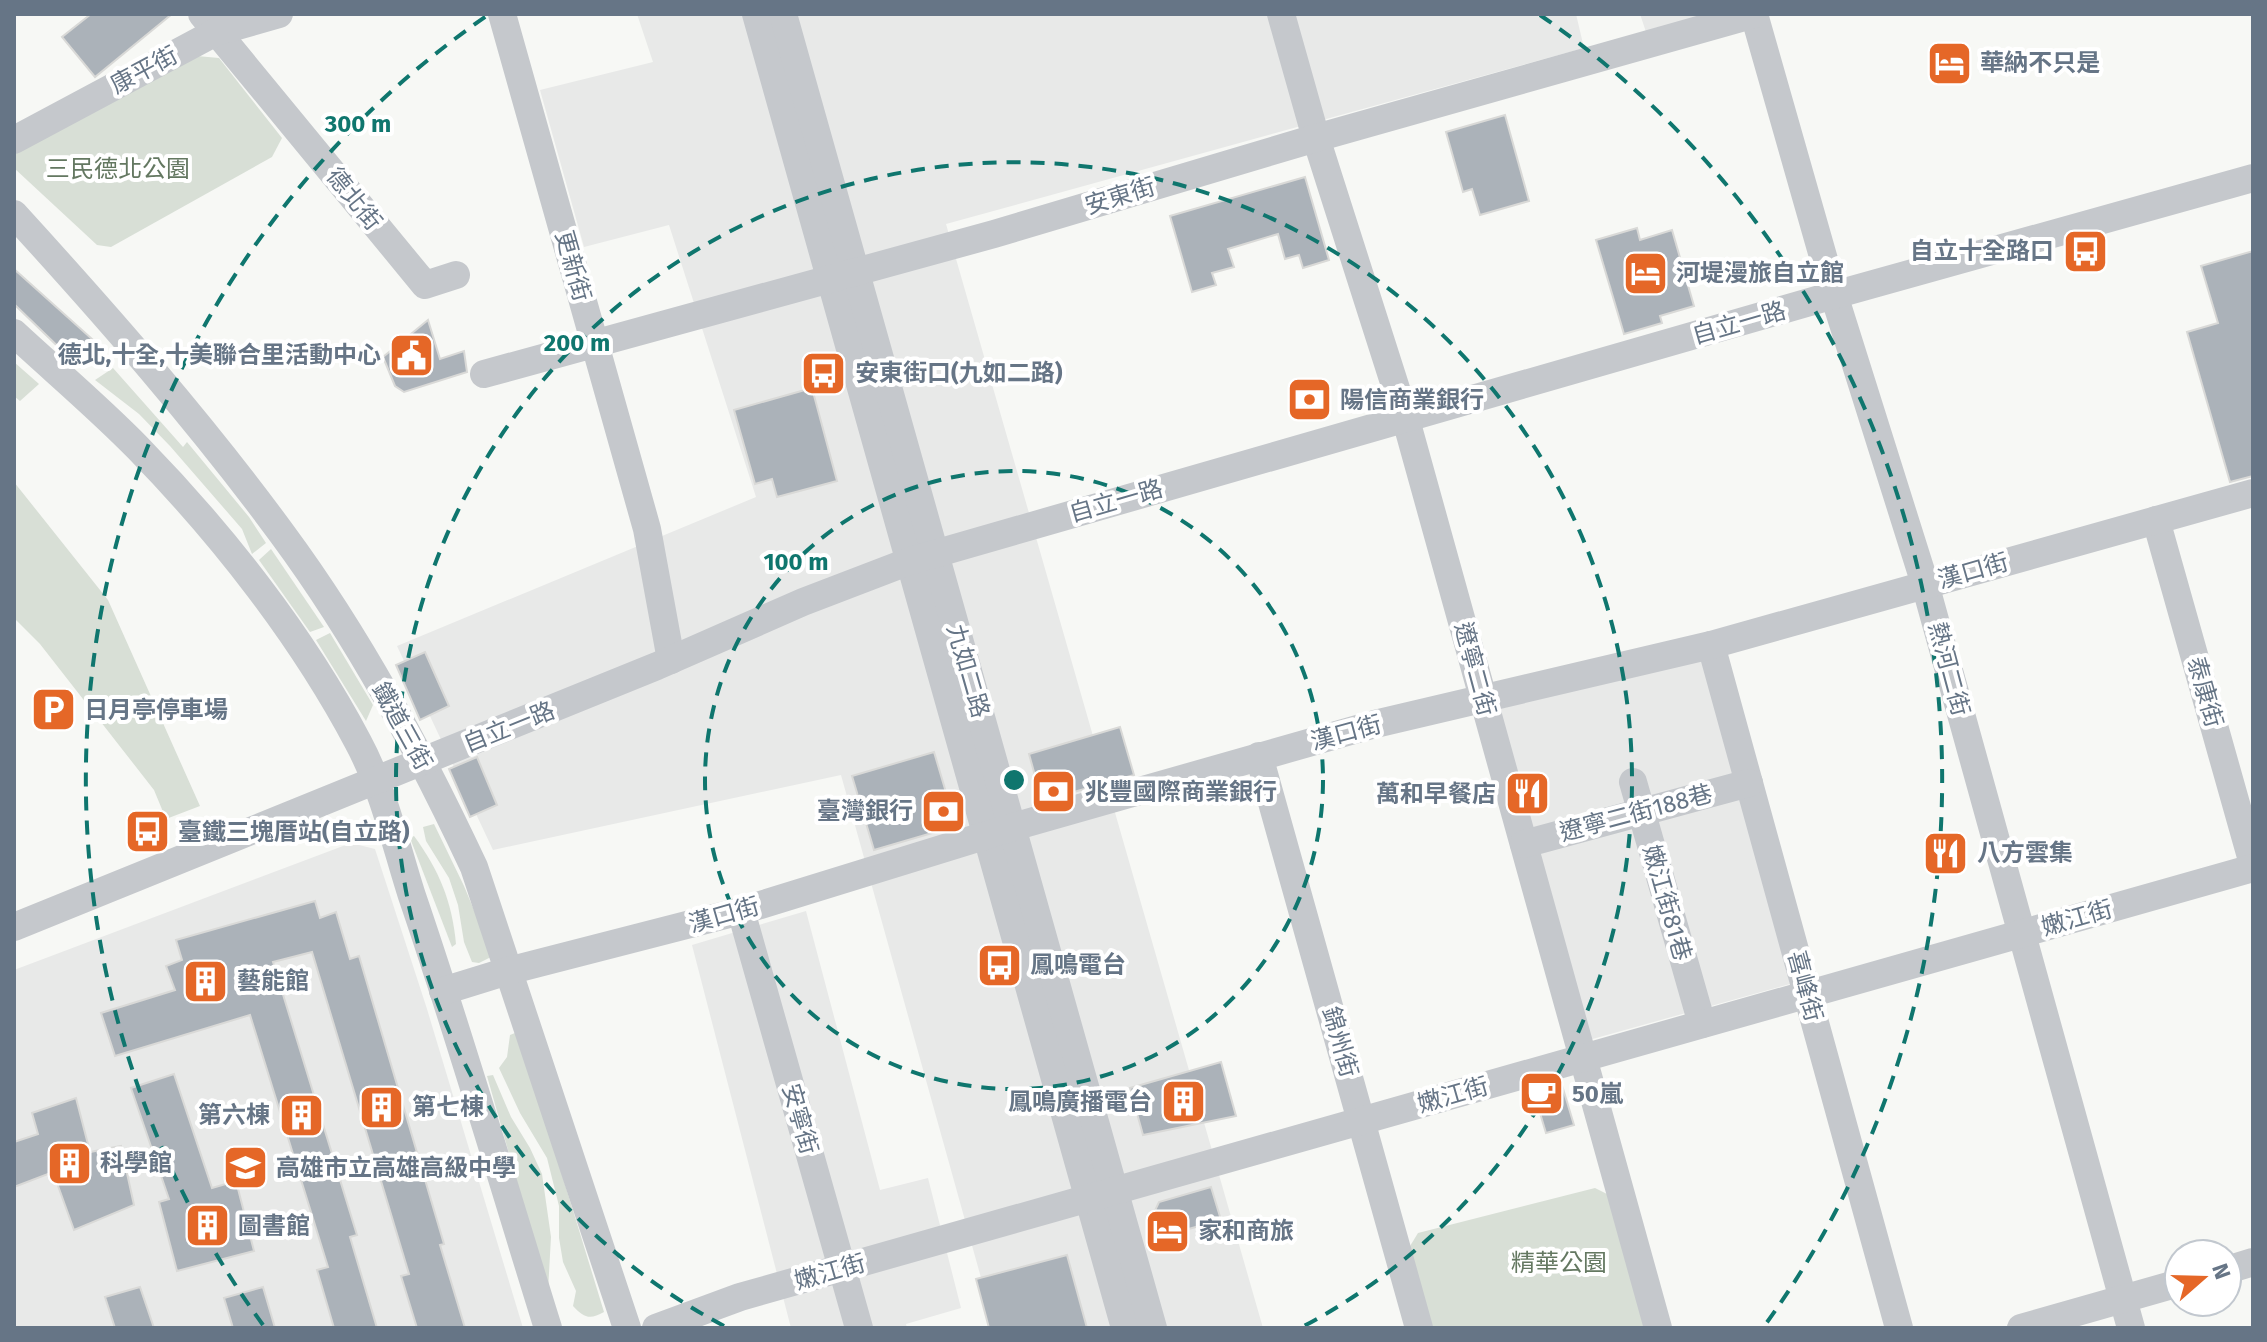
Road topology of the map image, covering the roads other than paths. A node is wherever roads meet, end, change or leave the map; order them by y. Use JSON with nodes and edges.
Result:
{"nodes":[{"id":1,"x":279,"y":14,"type":"edge"},
{"id":2,"x":502,"y":14,"type":"edge"},
{"id":3,"x":756,"y":14,"type":"edge"},
{"id":4,"x":783,"y":14,"type":"edge"},
{"id":5,"x":1281,"y":14,"type":"edge"},
{"id":6,"x":1754,"y":14,"type":"edge"},
{"id":7,"x":209,"y":23,"type":"edge"},
{"id":8,"x":1316,"y":138,"type":"junction"},
{"id":9,"x":14,"y":140,"type":"edge"},
{"id":10,"x":2253,"y":178,"type":"edge"},
{"id":11,"x":14,"y":214,"type":"edge"},
{"id":12,"x":456,"y":275,"type":"dead end"},
{"id":13,"x":843,"y":276,"type":"junction"},
{"id":14,"x":1834,"y":295,"type":"junction"},
{"id":15,"x":14,"y":333,"type":"edge"},
{"id":16,"x":595,"y":343,"type":"junction"},
{"id":17,"x":484,"y":374,"type":"dead end"},
{"id":18,"x":1406,"y":420,"type":"junction"},
{"id":19,"x":2253,"y":493,"type":"edge"},
{"id":20,"x":2156,"y":520,"type":"junction"},
{"id":21,"x":922,"y":557,"type":"junction"},
{"id":22,"x":1925,"y":584,"type":"junction"},
{"id":23,"x":1711,"y":645,"type":"junction"},
{"id":24,"x":671,"y":660,"type":"junction"},
{"id":25,"x":1483,"y":699,"type":"junction"},
{"id":26,"x":1259,"y":756,"type":"junction"},
{"id":27,"x":422,"y":762,"type":"junction"},
{"id":28,"x":375,"y":782,"type":"junction"},
{"id":29,"x":1633,"y":782,"type":"dead end"},
{"id":30,"x":1749,"y":783,"type":"junction"},
{"id":31,"x":1641,"y":812,"type":"junction"},
{"id":32,"x":1000,"y":831,"type":"junction"},
{"id":33,"x":1524,"y":844,"type":"junction"},
{"id":34,"x":2253,"y":866,"type":"edge"},
{"id":35,"x":741,"y":911,"type":"junction"},
{"id":36,"x":17,"y":916,"type":"edge"},
{"id":37,"x":2022,"y":934,"type":"junction"},
{"id":38,"x":508,"y":971,"type":"junction"},
{"id":39,"x":443,"y":991,"type":"junction"},
{"id":40,"x":1807,"y":995,"type":"junction"},
{"id":41,"x":1702,"y":1024,"type":"junction"},
{"id":42,"x":1583,"y":1058,"type":"junction"},
{"id":43,"x":1362,"y":1121,"type":"junction"},
{"id":44,"x":1101,"y":1195,"type":"junction"},
{"id":45,"x":842,"y":1268,"type":"junction"},
{"id":46,"x":2163,"y":1288,"type":"edge"},
{"id":47,"x":2123,"y":1299,"type":"junction"},
{"id":48,"x":548,"y":1328,"type":"edge"},
{"id":49,"x":627,"y":1328,"type":"edge"},
{"id":50,"x":656,"y":1328,"type":"edge"},
{"id":51,"x":859,"y":1328,"type":"edge"},
{"id":52,"x":1125,"y":1328,"type":"edge"},
{"id":53,"x":1153,"y":1328,"type":"edge"},
{"id":54,"x":1419,"y":1328,"type":"edge"},
{"id":55,"x":1658,"y":1328,"type":"edge"},
{"id":56,"x":1899,"y":1328,"type":"edge"},
{"id":57,"x":2021,"y":1328,"type":"edge"},
{"id":58,"x":2131,"y":1328,"type":"edge"}],
"edges":[{"from":1,"to":7,"type":"street","name":"康平街"},
{"from":2,"to":16,"type":"street","name":"更新街"},
{"from":3,"to":13,"type":"street","name":"九如二路"},
{"from":4,"to":13,"type":"street","name":"九如二路"},
{"from":5,"to":8,"type":"street","name":"遼寧二街"},
{"from":6,"to":8,"type":"street","name":"安東街"},
{"from":6,"to":14,"type":"street","name":"熱河二街"},
{"from":7,"to":9,"type":"street","name":"康平街"},
{"from":7,"to":12,"type":"street","name":"德北街"},
{"from":8,"to":13,"type":"street","name":"安東街"},
{"from":8,"to":18,"type":"street","name":"遼寧二街"},
{"from":10,"to":14,"type":"street","name":"自立一路"},
{"from":11,"to":27,"type":"street","name":"鐵道三街"},
{"from":13,"to":16,"type":"street","name":"安東街"},
{"from":13,"to":21,"type":"street","name":"九如二路"},
{"from":14,"to":18,"type":"street","name":"自立一路"},
{"from":14,"to":22,"type":"street","name":"熱河二街"},
{"from":15,"to":28,"type":"street","name":"鐵道三街"},
{"from":16,"to":17,"type":"street","name":"安東街"},
{"from":16,"to":24,"type":"street","name":"更新街"},
{"from":18,"to":21,"type":"street","name":"自立一路"},
{"from":18,"to":25,"type":"street","name":"遼寧二街"},
{"from":19,"to":20,"type":"street","name":"漢口街"},
{"from":20,"to":22,"type":"street","name":"漢口街"},
{"from":20,"to":34,"type":"street","name":"泰康街"},
{"from":21,"to":24,"type":"street","name":"自立一路"},
{"from":21,"to":32,"type":"street","name":"九如二路"},
{"from":22,"to":23,"type":"street","name":"漢口街"},
{"from":22,"to":37,"type":"street","name":"熱河二街"},
{"from":23,"to":25,"type":"street","name":"漢口街"},
{"from":23,"to":30,"type":"street","name":"喜峰街"},
{"from":24,"to":27,"type":"street","name":"自立一路"},
{"from":25,"to":26,"type":"street","name":"漢口街"},
{"from":25,"to":33,"type":"street","name":"遼寧二街"},
{"from":26,"to":32,"type":"street","name":"漢口街"},
{"from":26,"to":43,"type":"street","name":"錦州街"},
{"from":27,"to":28,"type":"street","name":"自立一路"},
{"from":27,"to":38,"type":"street","name":"鐵道三街"},
{"from":28,"to":36,"type":"street","name":"自立一路"},
{"from":28,"to":39,"type":"street","name":"鐵道三街"},
{"from":29,"to":31,"type":"street","name":"嫩江街81巷"},
{"from":30,"to":31,"type":"street","name":"遼寧二街188巷"},
{"from":30,"to":40,"type":"street","name":"喜峰街"},
{"from":31,"to":33,"type":"street","name":"遼寧二街188巷"},
{"from":31,"to":41,"type":"street","name":"嫩江街81巷"},
{"from":32,"to":35,"type":"street","name":"漢口街"},
{"from":32,"to":44,"type":"street","name":"九如二路"},
{"from":33,"to":42,"type":"street","name":"遼寧二街"},
{"from":34,"to":37,"type":"street","name":"嫩江街"},
{"from":35,"to":38,"type":"street","name":"漢口街"},
{"from":35,"to":45,"type":"street","name":"安寧街"},
{"from":37,"to":40,"type":"street","name":"嫩江街"},
{"from":37,"to":47,"type":"street","name":"熱河二街"},
{"from":38,"to":39,"type":"street","name":"漢口街"},
{"from":38,"to":49,"type":"street","name":"鐵道三街"},
{"from":39,"to":48,"type":"street","name":"鐵道三街"},
{"from":40,"to":41,"type":"street","name":"嫩江街"},
{"from":40,"to":56,"type":"street","name":"喜峰街"},
{"from":41,"to":42,"type":"street","name":"嫩江街"},
{"from":42,"to":43,"type":"street","name":"嫩江街"},
{"from":42,"to":55,"type":"street","name":"遼寧二街"},
{"from":43,"to":44,"type":"street","name":"嫩江街"},
{"from":43,"to":54,"type":"street","name":"錦州街"},
{"from":44,"to":45,"type":"street","name":"嫩江街"},
{"from":44,"to":52,"type":"street","name":"九如二路"},
{"from":44,"to":53,"type":"street","name":"九如二路"},
{"from":45,"to":50,"type":"street","name":"嫩江街"},
{"from":45,"to":51,"type":"street","name":"安寧街"},
{"from":46,"to":47,"type":"street"},
{"from":47,"to":57,"type":"street"},
{"from":47,"to":58,"type":"street","name":"熱河二街"}]}
